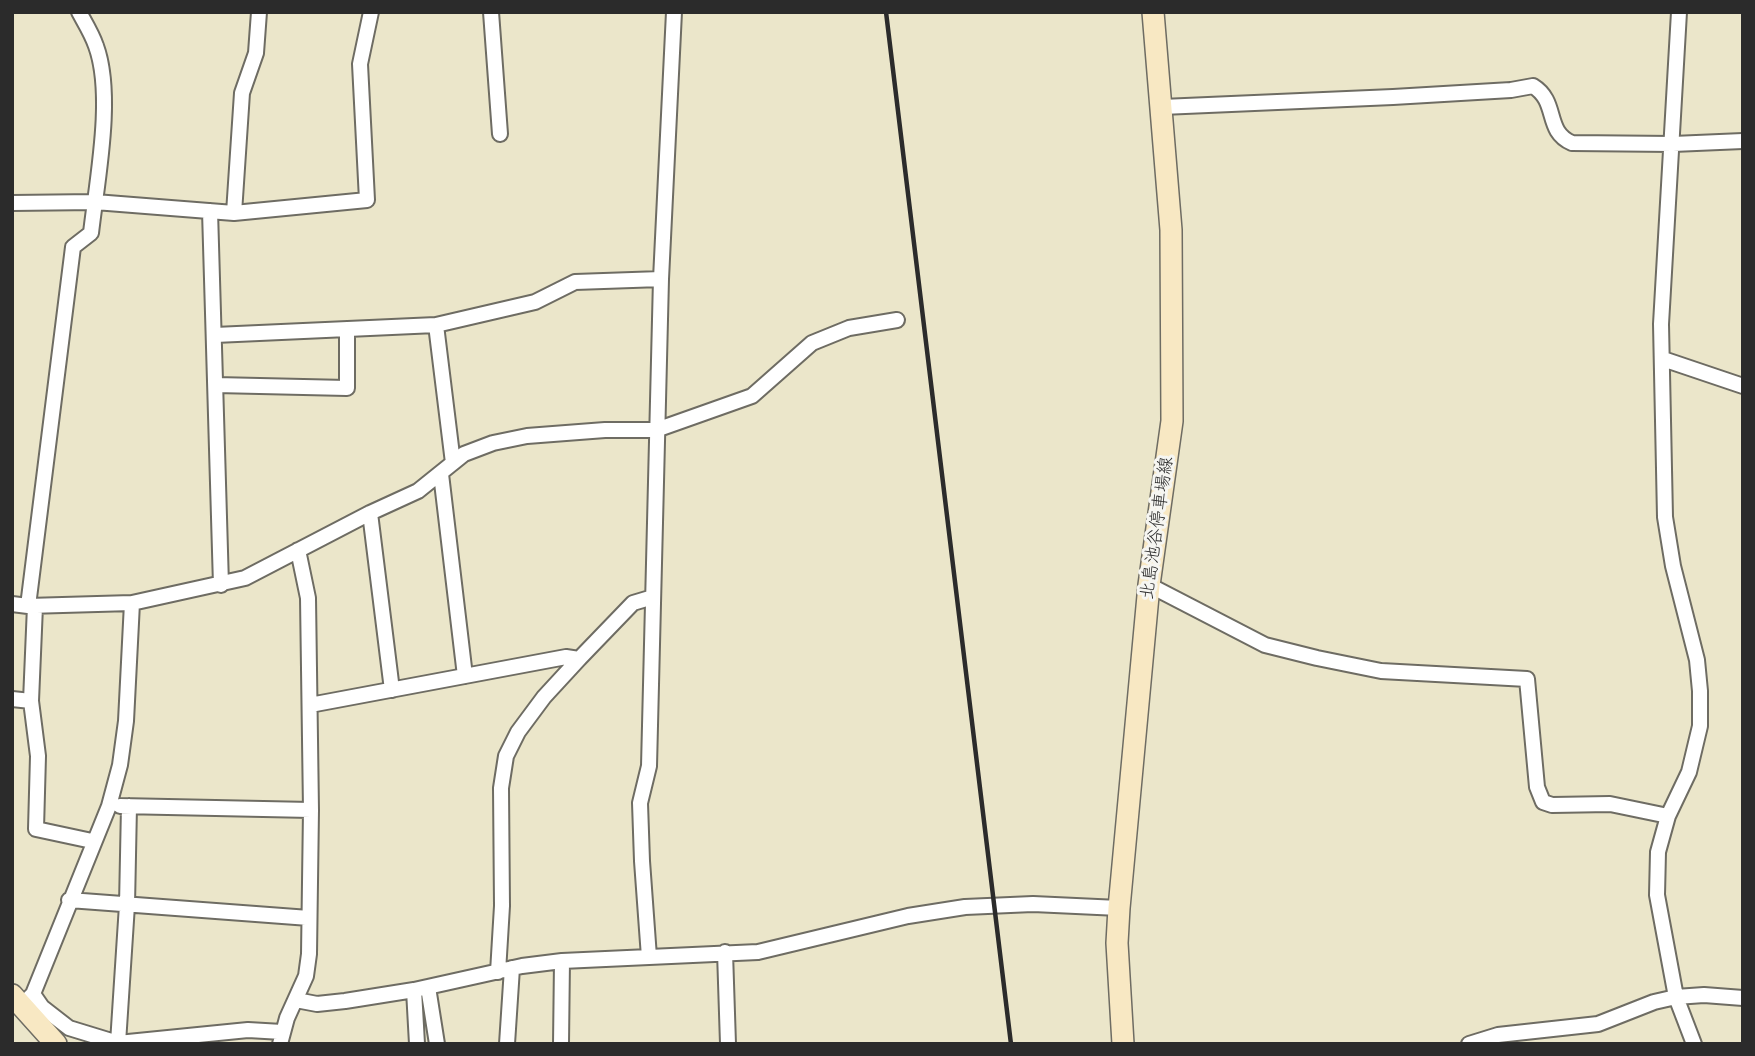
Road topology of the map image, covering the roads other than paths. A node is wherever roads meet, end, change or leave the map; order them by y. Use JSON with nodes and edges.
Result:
{"nodes":[{"id":1,"x":79,"y":12,"type":"edge"},
{"id":2,"x":259,"y":12,"type":"edge"},
{"id":3,"x":371,"y":12,"type":"edge"},
{"id":4,"x":491,"y":12,"type":"edge"},
{"id":5,"x":674,"y":12,"type":"edge"},
{"id":6,"x":1153,"y":12,"type":"edge"},
{"id":7,"x":1679,"y":12,"type":"edge"},
{"id":8,"x":1162,"y":107,"type":"junction"},
{"id":9,"x":500,"y":134,"type":"dead end"},
{"id":10,"x":1743,"y":141,"type":"edge"},
{"id":11,"x":1673,"y":144,"type":"junction"},
{"id":12,"x":12,"y":202,"type":"edge"},
{"id":13,"x":94,"y":202,"type":"junction"},
{"id":14,"x":210,"y":211,"type":"junction"},
{"id":15,"x":234,"y":213,"type":"junction"},
{"id":16,"x":661,"y":279,"type":"junction"},
{"id":17,"x":897,"y":320,"type":"dead end"},
{"id":18,"x":436,"y":325,"type":"junction"},
{"id":19,"x":347,"y":329,"type":"junction"},
{"id":20,"x":215,"y":335,"type":"junction"},
{"id":21,"x":1663,"y":359,"type":"junction"},
{"id":22,"x":216,"y":385,"type":"junction"},
{"id":23,"x":1743,"y":386,"type":"edge"},
{"id":24,"x":656,"y":430,"type":"junction"},
{"id":25,"x":453,"y":463,"type":"junction"},
{"id":26,"x":441,"y":474,"type":"junction"},
{"id":27,"x":370,"y":513,"type":"junction"},
{"id":28,"x":298,"y":550,"type":"junction"},
{"id":29,"x":222,"y":585,"type":"junction"},
{"id":30,"x":1149,"y":585,"type":"junction"},
{"id":31,"x":653,"y":597,"type":"junction"},
{"id":32,"x":132,"y":603,"type":"junction"},
{"id":33,"x":12,"y":604,"type":"edge"},
{"id":34,"x":31,"y":606,"type":"junction"},
{"id":35,"x":579,"y":659,"type":"junction"},
{"id":36,"x":465,"y":676,"type":"junction"},
{"id":37,"x":392,"y":690,"type":"junction"},
{"id":38,"x":12,"y":699,"type":"edge"},
{"id":39,"x":31,"y":701,"type":"junction"},
{"id":40,"x":310,"y":705,"type":"junction"},
{"id":41,"x":108,"y":806,"type":"junction"},
{"id":42,"x":129,"y":806,"type":"junction"},
{"id":43,"x":311,"y":810,"type":"junction"},
{"id":44,"x":1668,"y":816,"type":"junction"},
{"id":45,"x":92,"y":841,"type":"junction"},
{"id":46,"x":69,"y":900,"type":"junction"},
{"id":47,"x":127,"y":905,"type":"junction"},
{"id":48,"x":1119,"y":908,"type":"junction"},
{"id":49,"x":309,"y":918,"type":"junction"},
{"id":50,"x":725,"y":952,"type":"junction"},
{"id":51,"x":649,"y":957,"type":"junction"},
{"id":52,"x":562,"y":961,"type":"junction"},
{"id":53,"x":505,"y":970,"type":"junction"},
{"id":54,"x":421,"y":988,"type":"junction"},
{"id":55,"x":1676,"y":997,"type":"junction"},
{"id":56,"x":22,"y":998,"type":"edge"},
{"id":57,"x":1743,"y":998,"type":"edge"},
{"id":58,"x":296,"y":1000,"type":"junction"},
{"id":59,"x":281,"y":1038,"type":"edge"},
{"id":60,"x":118,"y":1043,"type":"edge"},
{"id":61,"x":56,"y":1044,"type":"edge"},
{"id":62,"x":417,"y":1044,"type":"edge"},
{"id":63,"x":437,"y":1044,"type":"edge"},
{"id":64,"x":506,"y":1044,"type":"edge"},
{"id":65,"x":561,"y":1044,"type":"edge"},
{"id":66,"x":728,"y":1044,"type":"edge"},
{"id":67,"x":1123,"y":1044,"type":"edge"},
{"id":68,"x":1469,"y":1044,"type":"edge"},
{"id":69,"x":1694,"y":1044,"type":"edge"}],
"edges":[{"from":1,"to":13,"type":"street"},
{"from":2,"to":15,"type":"street"},
{"from":3,"to":15,"type":"street"},
{"from":4,"to":9,"type":"street"},
{"from":5,"to":16,"type":"street"},
{"from":6,"to":8,"type":"main road","name":"北島池谷停車場線"},
{"from":7,"to":11,"type":"street"},
{"from":8,"to":11,"type":"street"},
{"from":8,"to":30,"type":"main road","name":"北島池谷停車場線"},
{"from":10,"to":11,"type":"street"},
{"from":11,"to":21,"type":"street"},
{"from":12,"to":13,"type":"street"},
{"from":13,"to":14,"type":"street"},
{"from":13,"to":34,"type":"street"},
{"from":14,"to":15,"type":"street"},
{"from":14,"to":20,"type":"street"},
{"from":16,"to":18,"type":"street"},
{"from":16,"to":24,"type":"street"},
{"from":17,"to":24,"type":"street"},
{"from":18,"to":19,"type":"street"},
{"from":18,"to":25,"type":"street"},
{"from":19,"to":20,"type":"street"},
{"from":19,"to":22,"type":"street"},
{"from":20,"to":22,"type":"street"},
{"from":21,"to":23,"type":"street"},
{"from":21,"to":44,"type":"street"},
{"from":22,"to":29,"type":"street"},
{"from":24,"to":25,"type":"street"},
{"from":24,"to":31,"type":"street"},
{"from":25,"to":26,"type":"street"},
{"from":26,"to":27,"type":"street"},
{"from":26,"to":36,"type":"street"},
{"from":27,"to":28,"type":"street"},
{"from":27,"to":37,"type":"street"},
{"from":28,"to":29,"type":"street"},
{"from":28,"to":40,"type":"street"},
{"from":29,"to":32,"type":"street"},
{"from":30,"to":44,"type":"street"},
{"from":30,"to":48,"type":"main road","name":"北島池谷停車場線"},
{"from":31,"to":35,"type":"street"},
{"from":31,"to":51,"type":"street"},
{"from":32,"to":34,"type":"street"},
{"from":32,"to":41,"type":"street"},
{"from":33,"to":34,"type":"street"},
{"from":34,"to":39,"type":"street"},
{"from":35,"to":36,"type":"street"},
{"from":35,"to":53,"type":"street"},
{"from":36,"to":37,"type":"street"},
{"from":37,"to":40,"type":"street"},
{"from":38,"to":39,"type":"street"},
{"from":39,"to":45,"type":"street"},
{"from":40,"to":43,"type":"street"},
{"from":41,"to":42,"type":"street"},
{"from":41,"to":45,"type":"street"},
{"from":42,"to":43,"type":"street"},
{"from":42,"to":47,"type":"street"},
{"from":43,"to":49,"type":"street"},
{"from":44,"to":55,"type":"street"},
{"from":45,"to":46,"type":"street"},
{"from":46,"to":47,"type":"street"},
{"from":46,"to":56,"type":"street"},
{"from":47,"to":49,"type":"street"},
{"from":47,"to":60,"type":"street"},
{"from":48,"to":50,"type":"street"},
{"from":48,"to":67,"type":"main road","name":"北島池谷停車場線"},
{"from":49,"to":58,"type":"street"},
{"from":50,"to":51,"type":"street"},
{"from":50,"to":66,"type":"street"},
{"from":51,"to":52,"type":"street"},
{"from":52,"to":53,"type":"street"},
{"from":52,"to":65,"type":"street"},
{"from":53,"to":54,"type":"street"},
{"from":53,"to":64,"type":"street"},
{"from":54,"to":58,"type":"street"},
{"from":54,"to":62,"type":"street"},
{"from":54,"to":63,"type":"street"},
{"from":55,"to":57,"type":"street"},
{"from":55,"to":68,"type":"street"},
{"from":55,"to":69,"type":"street"},
{"from":56,"to":60,"type":"street"},
{"from":56,"to":61,"type":"main road"},
{"from":58,"to":59,"type":"street"},
{"from":59,"to":60,"type":"street"}]}
